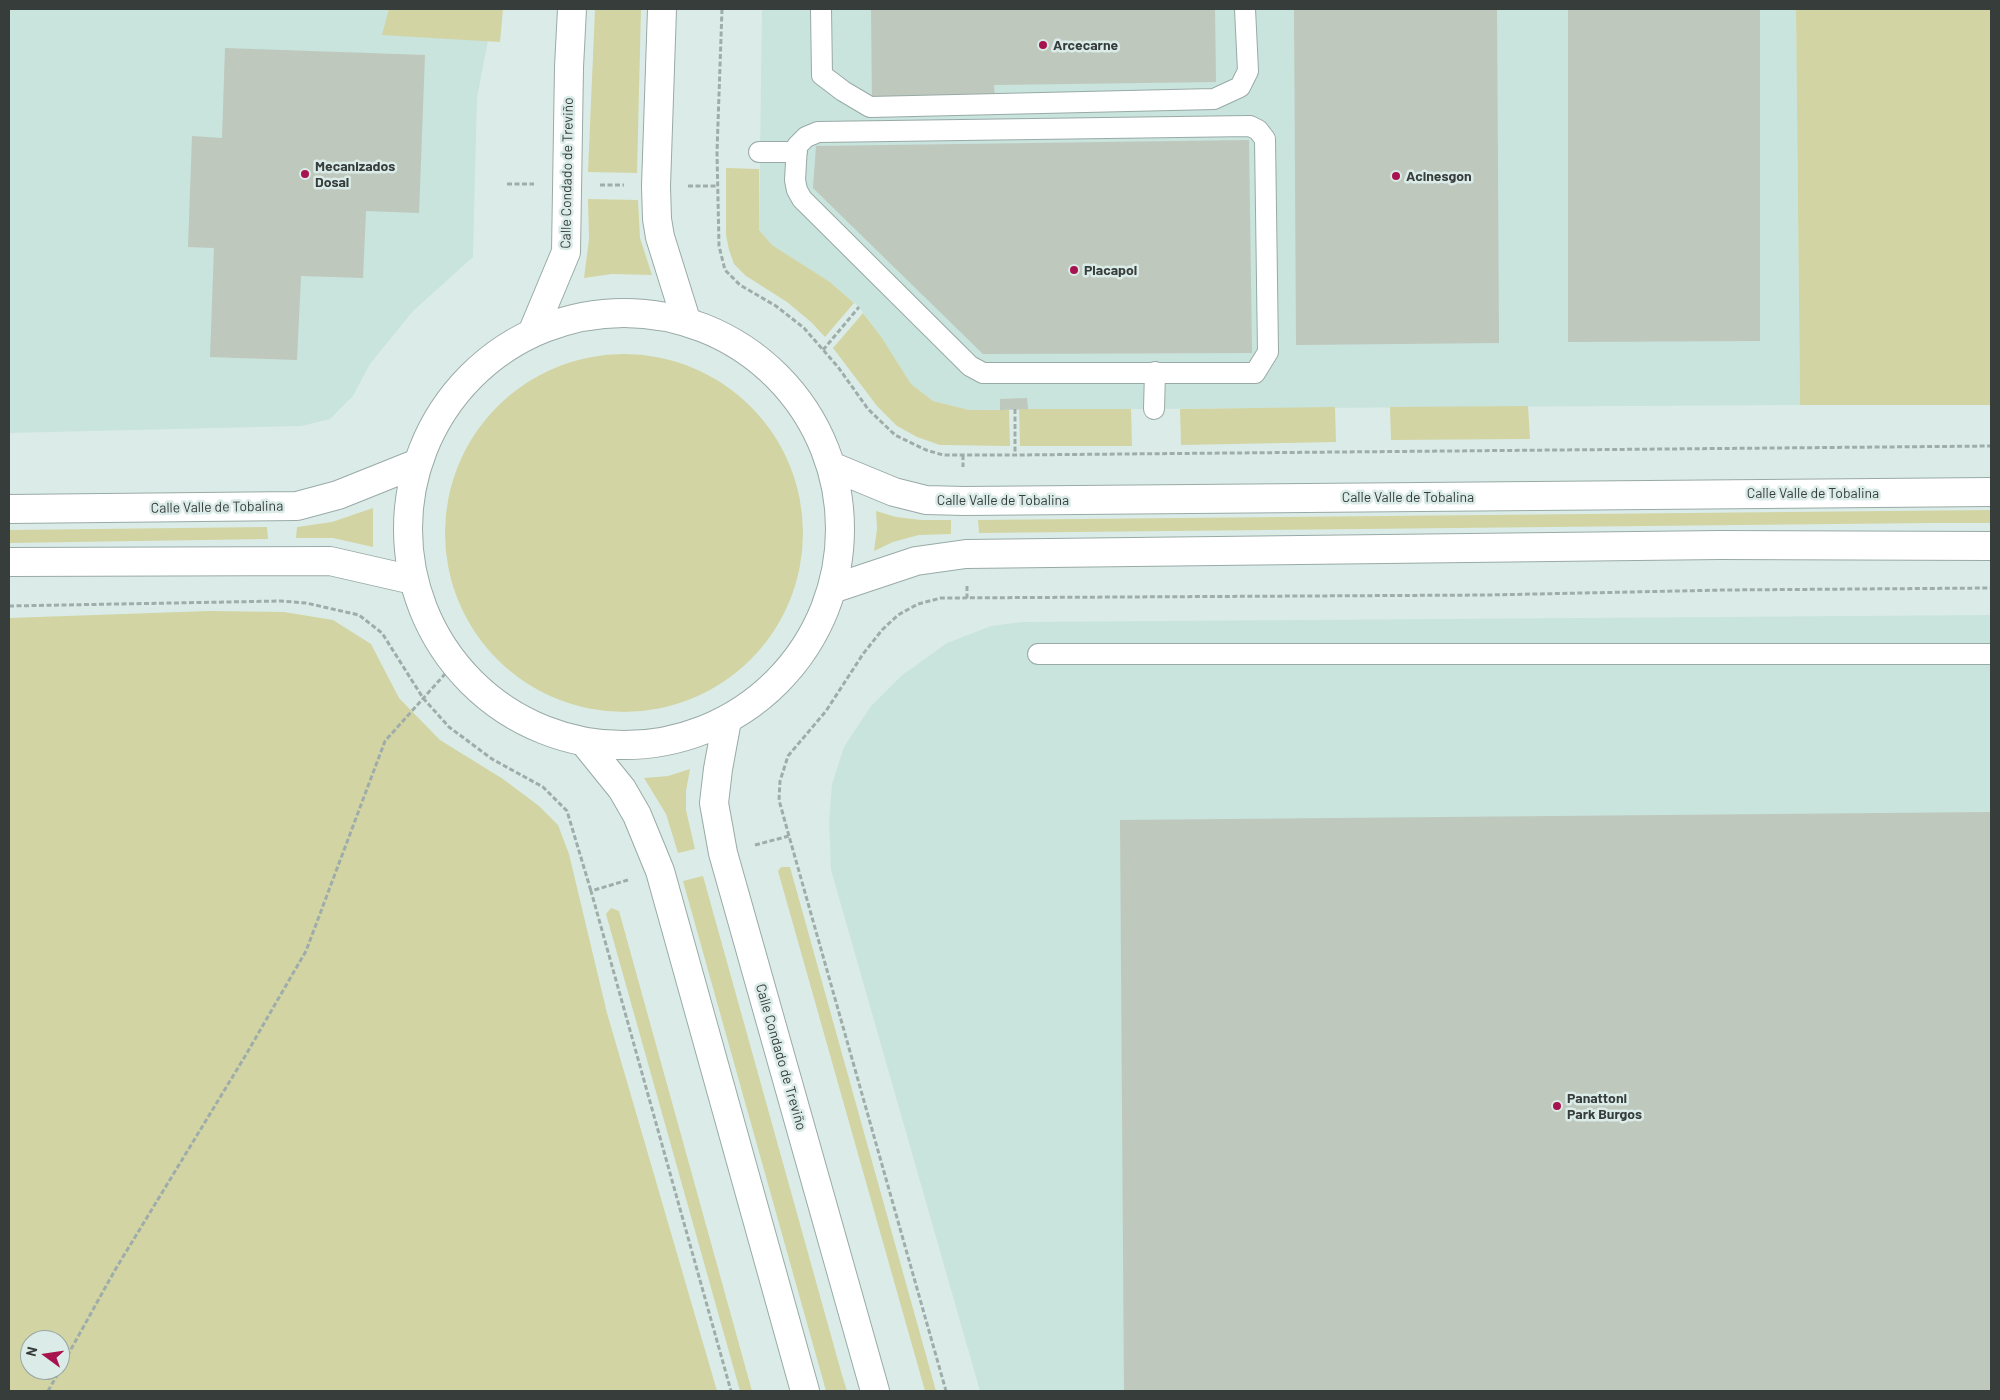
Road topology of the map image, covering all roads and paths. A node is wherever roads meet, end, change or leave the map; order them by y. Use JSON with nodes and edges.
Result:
{"nodes":[{"id":1,"x":572,"y":9,"type":"edge"},
{"id":2,"x":662,"y":9,"type":"edge"},
{"id":3,"x":722,"y":9,"type":"edge"},
{"id":4,"x":821,"y":9,"type":"edge"},
{"id":5,"x":1246,"y":9,"type":"edge"},
{"id":6,"x":760,"y":152,"type":"dead end"},
{"id":7,"x":797,"y":152,"type":"junction"},
{"id":8,"x":507,"y":184,"type":"dead end"},
{"id":9,"x":569,"y":184,"type":"junction"},
{"id":10,"x":656,"y":186,"type":"junction"},
{"id":11,"x":718,"y":186,"type":"junction"},
{"id":12,"x":859,"y":307,"type":"dead end"},
{"id":13,"x":686,"y":320,"type":"junction"},
{"id":14,"x":533,"y":331,"type":"junction"},
{"id":15,"x":823,"y":350,"type":"junction"},
{"id":16,"x":1155,"y":372,"type":"junction"},
{"id":17,"x":1154,"y":409,"type":"dead end"},
{"id":18,"x":1015,"y":410,"type":"dead end"},
{"id":19,"x":1991,"y":446,"type":"edge"},
{"id":20,"x":1015,"y":455,"type":"junction"},
{"id":21,"x":418,"y":463,"type":"junction"},
{"id":22,"x":831,"y":466,"type":"junction"},
{"id":23,"x":1991,"y":492,"type":"edge"},
{"id":24,"x":9,"y":509,"type":"edge"},
{"id":25,"x":1991,"y":546,"type":"edge"},
{"id":26,"x":9,"y":562,"type":"edge"},
{"id":27,"x":413,"y":580,"type":"junction"},
{"id":28,"x":1991,"y":588,"type":"edge"},
{"id":29,"x":832,"y":589,"type":"junction"},
{"id":30,"x":9,"y":606,"type":"edge"},
{"id":31,"x":1038,"y":654,"type":"dead end"},
{"id":32,"x":1991,"y":654,"type":"edge"},
{"id":33,"x":454,"y":664,"type":"junction"},
{"id":34,"x":424,"y":698,"type":"junction"},
{"id":35,"x":727,"y":720,"type":"junction"},
{"id":36,"x":584,"y":742,"type":"junction"},
{"id":37,"x":789,"y":836,"type":"dead end"},
{"id":38,"x":591,"y":892,"type":"dead end"},
{"id":39,"x":70,"y":1352,"type":"edge"},
{"id":40,"x":54,"y":1380,"type":"edge"},
{"id":41,"x":48,"y":1391,"type":"edge"},
{"id":42,"x":805,"y":1391,"type":"edge"},
{"id":43,"x":875,"y":1391,"type":"edge"}],
"edges":[{"from":1,"to":9,"type":"street","name":"Calle Condado de Treviño"},
{"from":2,"to":10,"type":"street"},
{"from":3,"to":11,"type":"path"},
{"from":4,"to":5,"type":"lane"},
{"from":6,"to":7,"type":"lane"},
{"from":7,"to":16,"type":"lane"},
{"from":7,"to":16,"type":"lane"},
{"from":8,"to":9,"type":"path"},
{"from":9,"to":10,"type":"path"},
{"from":9,"to":14,"type":"street","name":"Calle Condado de Treviño"},
{"from":10,"to":11,"type":"path"},
{"from":10,"to":13,"type":"street"},
{"from":11,"to":15,"type":"path"},
{"from":12,"to":15,"type":"path"},
{"from":13,"to":14,"type":"street"},
{"from":13,"to":22,"type":"street"},
{"from":14,"to":21,"type":"street"},
{"from":15,"to":20,"type":"path"},
{"from":16,"to":17,"type":"lane"},
{"from":18,"to":20,"type":"path"},
{"from":19,"to":20,"type":"path"},
{"from":21,"to":24,"type":"street","name":"Calle Valle de Tobalina"},
{"from":21,"to":27,"type":"street"},
{"from":22,"to":23,"type":"street","name":"Calle Valle de Tobalina"},
{"from":22,"to":29,"type":"street"},
{"from":25,"to":29,"type":"street"},
{"from":26,"to":27,"type":"street"},
{"from":27,"to":33,"type":"street"},
{"from":28,"to":37,"type":"path"},
{"from":29,"to":35,"type":"street"},
{"from":30,"to":34,"type":"path"},
{"from":31,"to":32,"type":"lane"},
{"from":33,"to":34,"type":"path"},
{"from":33,"to":36,"type":"street"},
{"from":34,"to":38,"type":"path"},
{"from":34,"to":39,"type":"path"},
{"from":35,"to":36,"type":"street"},
{"from":35,"to":43,"type":"street","name":"Calle Condado de Treviño"},
{"from":36,"to":42,"type":"street"},
{"from":40,"to":41,"type":"path"}]}
